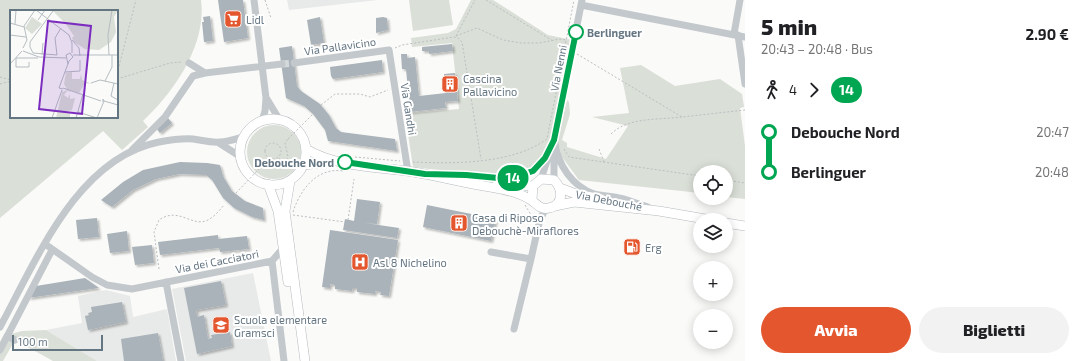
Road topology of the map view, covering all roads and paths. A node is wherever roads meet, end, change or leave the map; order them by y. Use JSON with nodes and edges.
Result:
{"nodes":[{"id":1,"x":136,"y":0,"type":"edge"},
{"id":2,"x":254,"y":0,"type":"edge"},
{"id":3,"x":265,"y":0,"type":"edge"},
{"id":4,"x":475,"y":0,"type":"edge"},
{"id":5,"x":486,"y":0,"type":"edge"},
{"id":6,"x":574,"y":0,"type":"edge"},
{"id":7,"x":740,"y":0,"type":"edge"},
{"id":8,"x":582,"y":2,"type":"edge"},
{"id":9,"x":271,"y":18,"type":"dead end"},
{"id":10,"x":739,"y":35,"type":"edge"},
{"id":11,"x":455,"y":37,"type":"junction"},
{"id":12,"x":566,"y":40,"type":"junction"},
{"id":13,"x":553,"y":41,"type":"junction"},
{"id":14,"x":565,"y":48,"type":"junction"},
{"id":15,"x":389,"y":50,"type":"junction"},
{"id":16,"x":573,"y":53,"type":"junction"},
{"id":17,"x":189,"y":62,"type":"joint"},
{"id":18,"x":294,"y":63,"type":"tunnel mouth"},
{"id":19,"x":282,"y":64,"type":"tunnel mouth"},
{"id":20,"x":262,"y":66,"type":"junction"},
{"id":21,"x":118,"y":70,"type":"edge"},
{"id":22,"x":205,"y":72,"type":"junction"},
{"id":23,"x":0,"y":77,"type":"edge"},
{"id":24,"x":118,"y":79,"type":"edge"},
{"id":25,"x":10,"y":80,"type":"edge"},
{"id":26,"x":10,"y":80,"type":"edge"},
{"id":27,"x":0,"y":84,"type":"edge"},
{"id":28,"x":745,"y":84,"type":"edge"},
{"id":29,"x":395,"y":89,"type":"junction"},
{"id":30,"x":266,"y":98,"type":"junction"},
{"id":31,"x":321,"y":105,"type":"dead end"},
{"id":32,"x":745,"y":110,"type":"edge"},
{"id":33,"x":313,"y":114,"type":"dead end"},
{"id":34,"x":682,"y":117,"type":"junction"},
{"id":35,"x":279,"y":119,"type":"junction"},
{"id":36,"x":262,"y":121,"type":"junction"},
{"id":37,"x":610,"y":134,"type":"dead end"},
{"id":38,"x":244,"y":137,"type":"junction"},
{"id":39,"x":554,"y":140,"type":"junction"},
{"id":40,"x":219,"y":143,"type":"junction"},
{"id":41,"x":563,"y":148,"type":"dead end"},
{"id":42,"x":306,"y":149,"type":"junction"},
{"id":43,"x":600,"y":149,"type":"dead end"},
{"id":44,"x":129,"y":153,"type":"junction"},
{"id":45,"x":355,"y":155,"type":"dead end"},
{"id":46,"x":241,"y":157,"type":"junction"},
{"id":47,"x":278,"y":157,"type":"junction"},
{"id":48,"x":481,"y":160,"type":"junction"},
{"id":49,"x":336,"y":161,"type":"junction"},
{"id":50,"x":406,"y":162,"type":"junction"},
{"id":51,"x":604,"y":162,"type":"junction"},
{"id":52,"x":283,"y":164,"type":"junction"},
{"id":53,"x":304,"y":165,"type":"junction"},
{"id":54,"x":345,"y":171,"type":"dead end"},
{"id":55,"x":408,"y":172,"type":"junction"},
{"id":56,"x":425,"y":174,"type":"junction"},
{"id":57,"x":442,"y":175,"type":"junction"},
{"id":58,"x":693,"y":175,"type":"edge"},
{"id":59,"x":354,"y":179,"type":"dead end"},
{"id":60,"x":541,"y":179,"type":"junction"},
{"id":61,"x":290,"y":180,"type":"junction"},
{"id":62,"x":554,"y":180,"type":"junction"},
{"id":63,"x":733,"y":181,"type":"edge"},
{"id":64,"x":745,"y":183,"type":"edge"},
{"id":65,"x":268,"y":184,"type":"junction"},
{"id":66,"x":533,"y":186,"type":"junction"},
{"id":67,"x":560,"y":188,"type":"junction"},
{"id":68,"x":236,"y":193,"type":"dead end"},
{"id":69,"x":535,"y":204,"type":"junction"},
{"id":70,"x":224,"y":205,"type":"dead end"},
{"id":71,"x":555,"y":206,"type":"junction"},
{"id":72,"x":656,"y":210,"type":"junction"},
{"id":73,"x":693,"y":217,"type":"edge"},
{"id":74,"x":348,"y":220,"type":"dead end"},
{"id":75,"x":345,"y":222,"type":"dead end"},
{"id":76,"x":537,"y":222,"type":"junction"},
{"id":77,"x":733,"y":224,"type":"edge"},
{"id":78,"x":745,"y":226,"type":"edge"},
{"id":79,"x":45,"y":244,"type":"junction"},
{"id":80,"x":284,"y":247,"type":"junction"},
{"id":81,"x":52,"y":250,"type":"junction"},
{"id":82,"x":491,"y":252,"type":"dead end"},
{"id":83,"x":531,"y":259,"type":"junction"},
{"id":84,"x":272,"y":261,"type":"junction"},
{"id":85,"x":159,"y":268,"type":"dead end"},
{"id":86,"x":287,"y":269,"type":"junction"},
{"id":87,"x":166,"y":282,"type":"junction"},
{"id":88,"x":0,"y":327,"type":"edge"},
{"id":89,"x":514,"y":329,"type":"dead end"},
{"id":90,"x":7,"y":336,"type":"junction"},
{"id":91,"x":14,"y":340,"type":"dead end"},
{"id":92,"x":0,"y":350,"type":"edge"},
{"id":93,"x":181,"y":361,"type":"edge"},
{"id":94,"x":284,"y":361,"type":"edge"},
{"id":95,"x":299,"y":361,"type":"edge"},
{"id":96,"x":305,"y":361,"type":"edge"}],
"edges":[{"from":1,"to":21,"type":"path"},
{"from":2,"to":20,"type":"street"},
{"from":3,"to":9,"type":"path"},
{"from":4,"to":11,"type":"path"},
{"from":5,"to":13,"type":"path"},
{"from":6,"to":12,"type":"path"},
{"from":7,"to":10,"type":"street"},
{"from":8,"to":10,"type":"street"},
{"from":8,"to":16,"type":"street","name":"Via Nenni"},
{"from":10,"to":28,"type":"street"},
{"from":11,"to":13,"type":"path"},
{"from":11,"to":15,"type":"path"},
{"from":11,"to":48,"type":"path"},
{"from":12,"to":13,"type":"path"},
{"from":12,"to":14,"type":"path"},
{"from":14,"to":16,"type":"path"},
{"from":14,"to":48,"type":"path"},
{"from":15,"to":18,"type":"street","name":"Via Pallavicino"},
{"from":15,"to":29,"type":"street","name":"Via Gandhi"},
{"from":16,"to":34,"type":"path"},
{"from":16,"to":39,"type":"street","name":"Via Nenni"},
{"from":17,"to":22,"type":"street"},
{"from":17,"to":24,"type":"path"},
{"from":19,"to":20,"type":"street"},
{"from":20,"to":22,"type":"street"},
{"from":20,"to":30,"type":"street"},
{"from":22,"to":44,"type":"street"},
{"from":23,"to":25,"type":"path"},
{"from":26,"to":27,"type":"path"},
{"from":29,"to":31,"type":"path"},
{"from":29,"to":50,"type":"street","name":"Via Gandhi"},
{"from":30,"to":35,"type":"street"},
{"from":30,"to":36,"type":"street"},
{"from":32,"to":34,"type":"path"},
{"from":33,"to":52,"type":"path","bridge":true},
{"from":34,"to":37,"type":"path"},
{"from":35,"to":36,"type":"main road"},
{"from":35,"to":42,"type":"main road"},
{"from":36,"to":38,"type":"main road"},
{"from":38,"to":40,"type":"street"},
{"from":38,"to":46,"type":"main road"},
{"from":39,"to":57,"type":"street","name":"Via Nenni"},
{"from":39,"to":60,"type":"street","name":"Via Nenni"},
{"from":39,"to":62,"type":"street","name":"Via Nenni"},
{"from":39,"to":72,"type":"street","name":"Via Nenni"},
{"from":40,"to":44,"type":"street"},
{"from":40,"to":46,"type":"street"},
{"from":41,"to":51,"type":"path"},
{"from":42,"to":49,"type":"main road"},
{"from":42,"to":53,"type":"main road"},
{"from":43,"to":51,"type":"path"},
{"from":44,"to":79,"type":"street"},
{"from":45,"to":50,"type":"path"},
{"from":46,"to":65,"type":"main road"},
{"from":47,"to":47,"type":"path"},
{"from":47,"to":52,"type":"path"},
{"from":48,"to":50,"type":"path"},
{"from":49,"to":53,"type":"main road"},
{"from":49,"to":55,"type":"main road"},
{"from":50,"to":55,"type":"street","name":"Via Gandhi"},
{"from":51,"to":58,"type":"path"},
{"from":52,"to":68,"type":"path","bridge":true},
{"from":53,"to":61,"type":"main road"},
{"from":54,"to":75,"type":"path"},
{"from":55,"to":56,"type":"main road"},
{"from":56,"to":57,"type":"main road"},
{"from":56,"to":69,"type":"main road"},
{"from":57,"to":66,"type":"main road"},
{"from":59,"to":74,"type":"path"},
{"from":60,"to":62,"type":"main road"},
{"from":60,"to":66,"type":"main road"},
{"from":61,"to":65,"type":"main road"},
{"from":61,"to":96,"type":"main road"},
{"from":62,"to":67,"type":"main road"},
{"from":63,"to":64,"type":"path"},
{"from":65,"to":80,"type":"main road"},
{"from":66,"to":69,"type":"main road"},
{"from":67,"to":71,"type":"main road","name":"Via Debouché"},
{"from":67,"to":72,"type":"main road","name":"Via Debouché"},
{"from":69,"to":71,"type":"main road","name":"Via Debouché"},
{"from":69,"to":76,"type":"street"},
{"from":69,"to":76,"type":"path"},
{"from":70,"to":85,"type":"path"},
{"from":71,"to":72,"type":"main road","name":"Via Debouché"},
{"from":72,"to":73,"type":"main road","name":"Via Debouché"},
{"from":76,"to":83,"type":"street"},
{"from":77,"to":78,"type":"main road"},
{"from":79,"to":81,"type":"street","name":"Via dei Cacciatori"},
{"from":79,"to":88,"type":"street"},
{"from":80,"to":84,"type":"street"},
{"from":80,"to":86,"type":"main road"},
{"from":81,"to":87,"type":"street","name":"Via dei Cacciatori"},
{"from":81,"to":90,"type":"street"},
{"from":82,"to":83,"type":"street"},
{"from":83,"to":89,"type":"street"},
{"from":84,"to":86,"type":"street"},
{"from":84,"to":87,"type":"street","name":"Via dei Cacciatori"},
{"from":84,"to":94,"type":"street"},
{"from":86,"to":95,"type":"main road"},
{"from":87,"to":93,"type":"street","name":"Via dei Cacciatori"},
{"from":90,"to":91,"type":"street"},
{"from":90,"to":92,"type":"street"}]}
